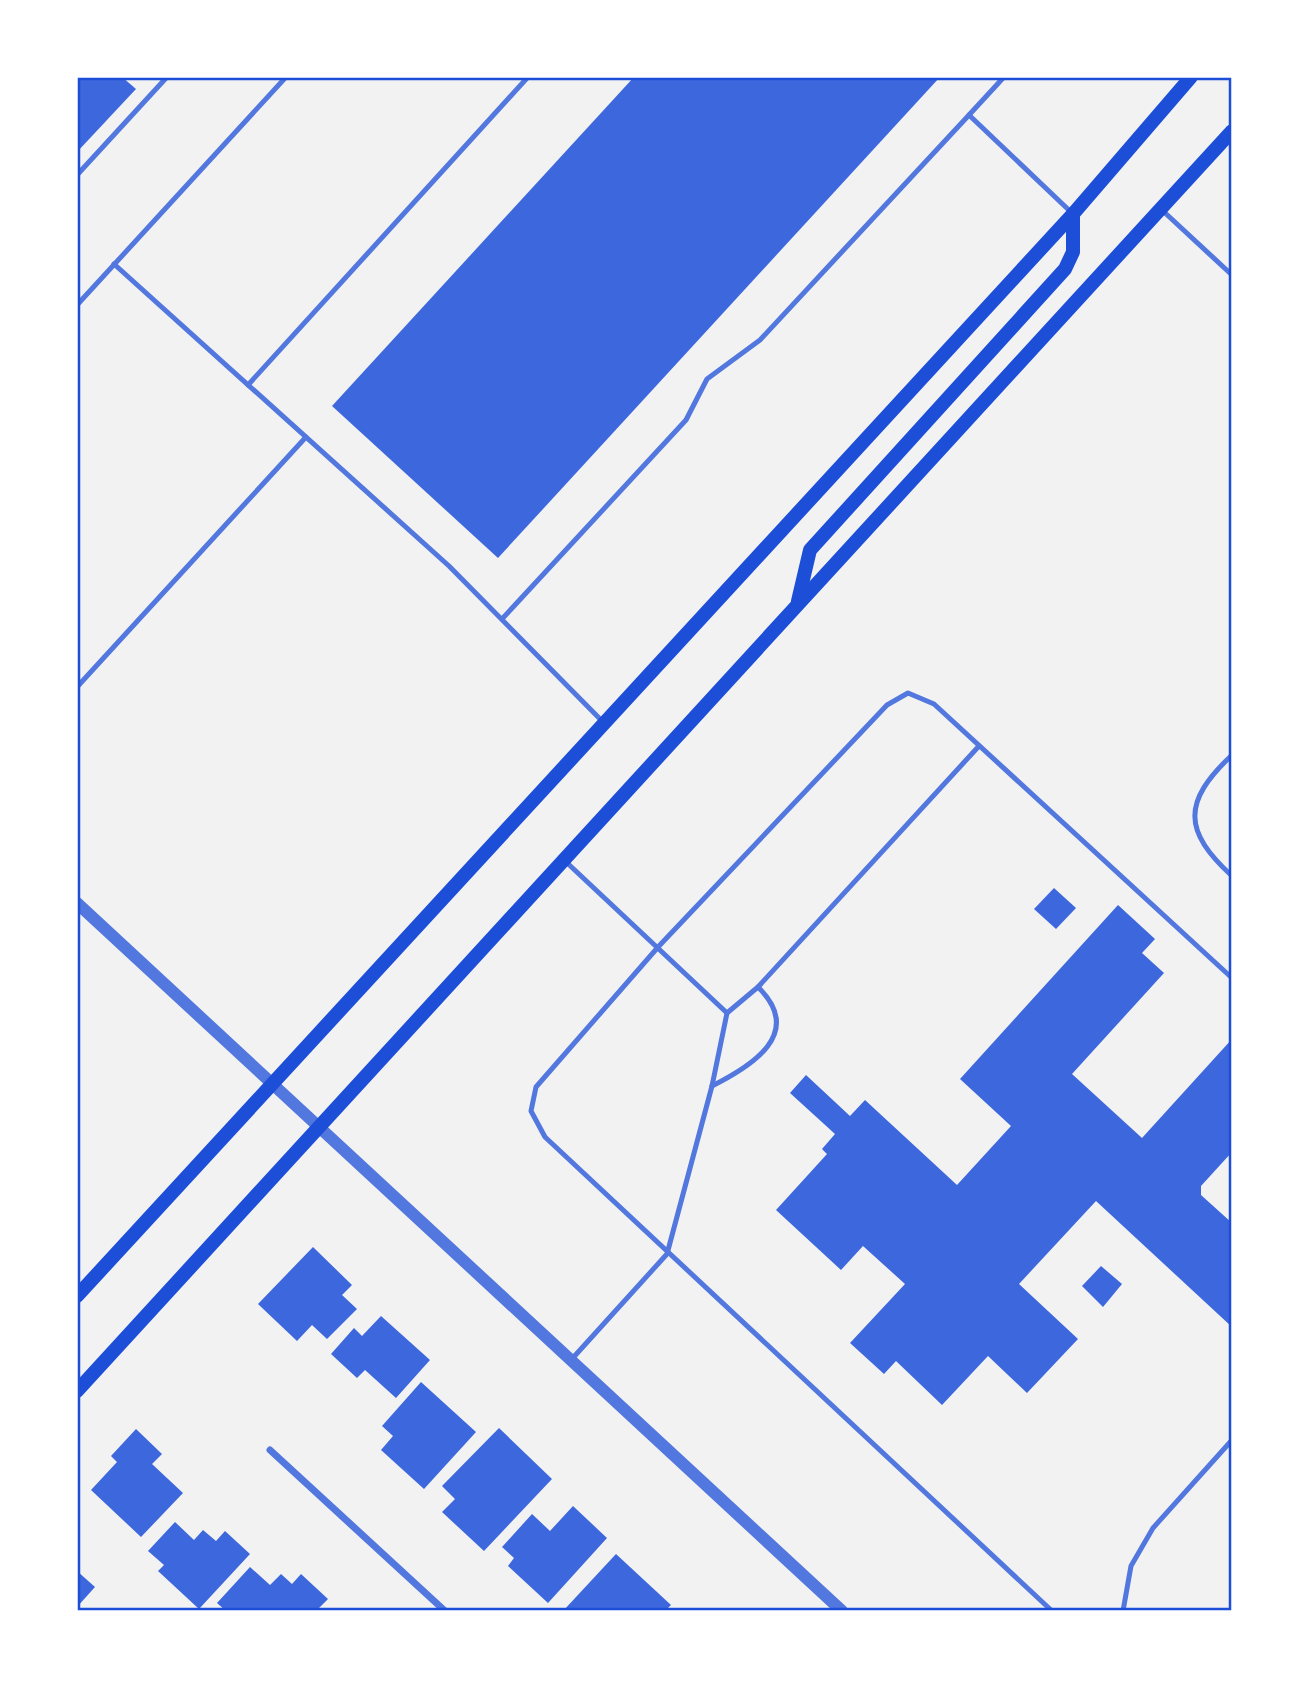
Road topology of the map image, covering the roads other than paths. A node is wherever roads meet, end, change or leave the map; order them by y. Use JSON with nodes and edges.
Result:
{"nodes":[{"id":1,"x":167,"y":77,"type":"edge"},
{"id":2,"x":286,"y":77,"type":"edge"},
{"id":3,"x":528,"y":77,"type":"edge"},
{"id":4,"x":1004,"y":77,"type":"edge"},
{"id":5,"x":1191,"y":77,"type":"edge"},
{"id":6,"x":969,"y":116,"type":"junction"},
{"id":7,"x":1232,"y":131,"type":"edge"},
{"id":8,"x":77,"y":175,"type":"edge"},
{"id":9,"x":1160,"y":209,"type":"junction"},
{"id":10,"x":1073,"y":214,"type":"junction"},
{"id":11,"x":114,"y":264,"type":"junction"},
{"id":12,"x":1232,"y":275,"type":"edge"},
{"id":13,"x":77,"y":305,"type":"edge"},
{"id":14,"x":248,"y":385,"type":"junction"},
{"id":15,"x":306,"y":437,"type":"junction"},
{"id":16,"x":797,"y":604,"type":"junction"},
{"id":17,"x":502,"y":619,"type":"junction"},
{"id":18,"x":77,"y":687,"type":"edge"},
{"id":19,"x":603,"y":722,"type":"junction"},
{"id":20,"x":979,"y":746,"type":"junction"},
{"id":21,"x":1232,"y":755,"type":"edge"},
{"id":22,"x":564,"y":860,"type":"junction"},
{"id":23,"x":1232,"y":876,"type":"edge"},
{"id":24,"x":77,"y":903,"type":"edge"},
{"id":25,"x":659,"y":946,"type":"junction"},
{"id":26,"x":1232,"y":978,"type":"edge"},
{"id":27,"x":758,"y":987,"type":"junction"},
{"id":28,"x":727,"y":1013,"type":"junction"},
{"id":29,"x":273,"y":1084,"type":"junction"},
{"id":30,"x":712,"y":1086,"type":"junction"},
{"id":31,"x":321,"y":1127,"type":"junction"},
{"id":32,"x":667,"y":1254,"type":"junction"},
{"id":33,"x":77,"y":1296,"type":"edge"},
{"id":34,"x":570,"y":1360,"type":"junction"},
{"id":35,"x":77,"y":1391,"type":"edge"},
{"id":36,"x":1232,"y":1440,"type":"edge"},
{"id":37,"x":270,"y":1450,"type":"dead end"},
{"id":38,"x":445,"y":1611,"type":"edge"},
{"id":39,"x":842,"y":1611,"type":"edge"},
{"id":40,"x":1052,"y":1611,"type":"edge"},
{"id":41,"x":1123,"y":1611,"type":"edge"}],
"edges":[{"from":1,"to":8,"type":"lane"},
{"from":2,"to":11,"type":"lane"},
{"from":3,"to":14,"type":"lane"},
{"from":4,"to":6,"type":"lane"},
{"from":5,"to":10,"type":"main road"},
{"from":6,"to":10,"type":"lane"},
{"from":6,"to":17,"type":"lane"},
{"from":7,"to":9,"type":"main road"},
{"from":9,"to":12,"type":"lane"},
{"from":9,"to":16,"type":"main road"},
{"from":10,"to":16,"type":"main road"},
{"from":10,"to":19,"type":"main road"},
{"from":11,"to":13,"type":"lane"},
{"from":11,"to":14,"type":"lane"},
{"from":14,"to":15,"type":"lane"},
{"from":15,"to":17,"type":"lane"},
{"from":15,"to":18,"type":"lane"},
{"from":16,"to":22,"type":"main road"},
{"from":17,"to":19,"type":"lane"},
{"from":19,"to":29,"type":"main road"},
{"from":20,"to":25,"type":"lane"},
{"from":20,"to":26,"type":"lane"},
{"from":20,"to":27,"type":"lane"},
{"from":21,"to":23,"type":"lane"},
{"from":22,"to":25,"type":"lane"},
{"from":22,"to":31,"type":"main road"},
{"from":24,"to":29,"type":"street"},
{"from":25,"to":28,"type":"lane"},
{"from":25,"to":32,"type":"lane"},
{"from":27,"to":28,"type":"lane"},
{"from":27,"to":30,"type":"lane"},
{"from":28,"to":30,"type":"lane"},
{"from":29,"to":31,"type":"street"},
{"from":29,"to":33,"type":"main road"},
{"from":30,"to":32,"type":"lane"},
{"from":31,"to":34,"type":"street"},
{"from":31,"to":35,"type":"main road"},
{"from":32,"to":34,"type":"lane"},
{"from":32,"to":40,"type":"lane"},
{"from":34,"to":39,"type":"street"},
{"from":36,"to":41,"type":"lane"},
{"from":37,"to":38,"type":"street"}]}
